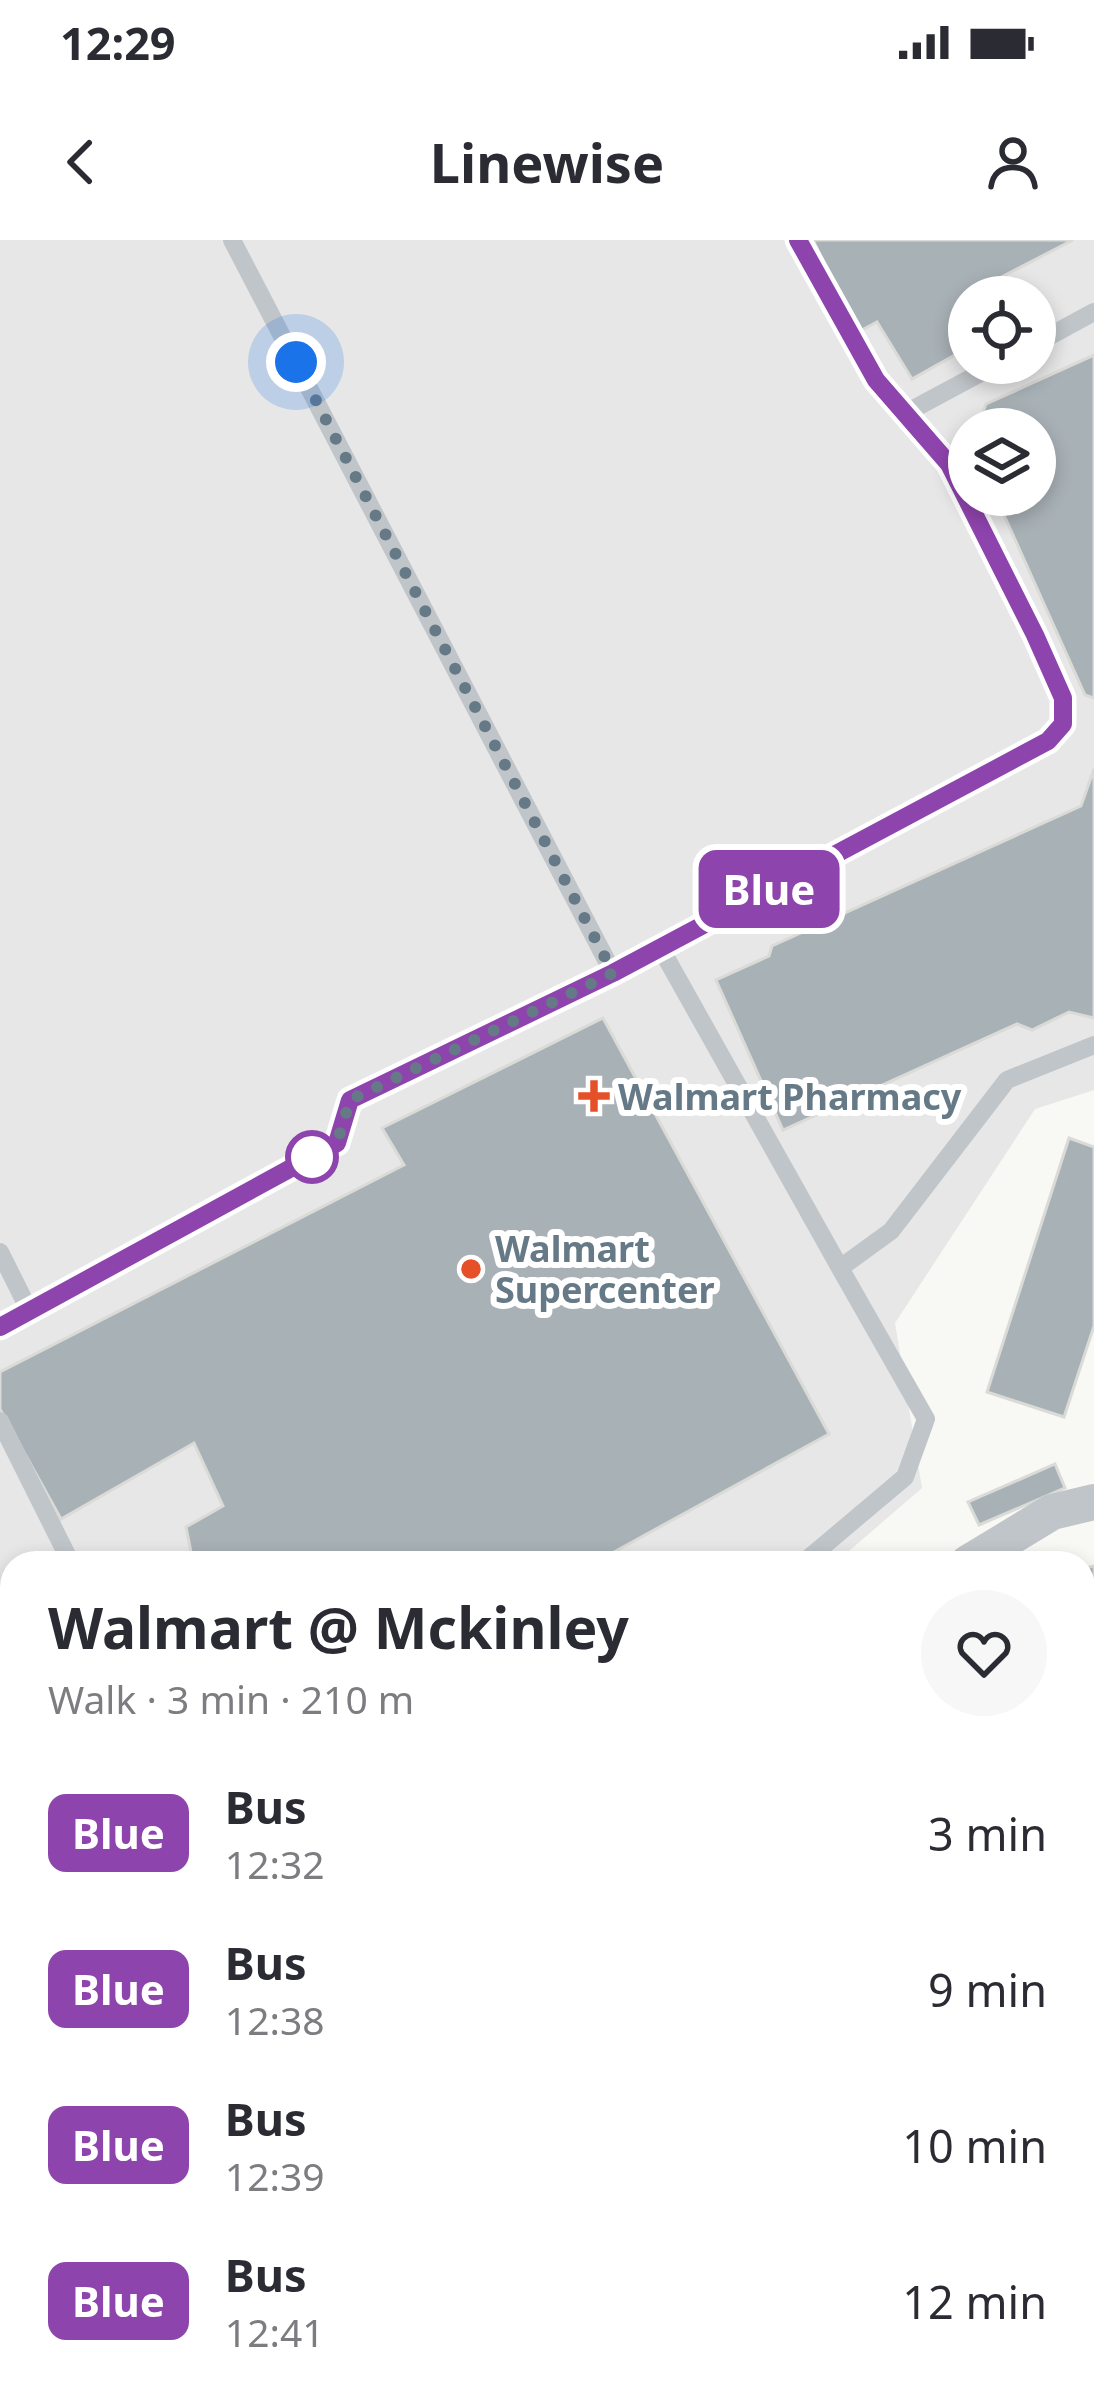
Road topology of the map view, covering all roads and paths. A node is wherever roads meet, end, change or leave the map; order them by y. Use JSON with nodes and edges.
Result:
{"nodes":[{"id":1,"x":232,"y":240,"type":"edge"},
{"id":2,"x":797,"y":240,"type":"edge"},
{"id":3,"x":1094,"y":312,"type":"edge"},
{"id":4,"x":1056,"y":333,"type":"edge"},
{"id":5,"x":960,"y":384,"type":"edge"},
{"id":6,"x":904,"y":414,"type":"junction"},
{"id":7,"x":660,"y":947,"type":"junction"},
{"id":8,"x":613,"y":973,"type":"junction"},
{"id":9,"x":1094,"y":1045,"type":"edge"},
{"id":10,"x":0,"y":1252,"type":"edge"},
{"id":11,"x":840,"y":1268,"type":"junction"},
{"id":12,"x":30,"y":1312,"type":"junction"},
{"id":13,"x":0,"y":1327,"type":"edge"},
{"id":14,"x":0,"y":1420,"type":"edge"},
{"id":15,"x":1094,"y":1502,"type":"edge"},
{"id":16,"x":65,"y":1551,"type":"edge"},
{"id":17,"x":817,"y":1551,"type":"edge"},
{"id":18,"x":988,"y":1551,"type":"edge"}],
"edges":[{"from":1,"to":8,"type":"lane"},
{"from":2,"to":6,"type":"lane"},
{"from":3,"to":4,"type":"lane"},
{"from":5,"to":6,"type":"lane"},
{"from":6,"to":7,"type":"lane"},
{"from":7,"to":8,"type":"lane"},
{"from":7,"to":11,"type":"lane"},
{"from":8,"to":12,"type":"lane"},
{"from":9,"to":11,"type":"lane"},
{"from":10,"to":12,"type":"lane"},
{"from":11,"to":17,"type":"lane"},
{"from":12,"to":13,"type":"lane"},
{"from":14,"to":16,"type":"lane"},
{"from":15,"to":18,"type":"street"}]}
